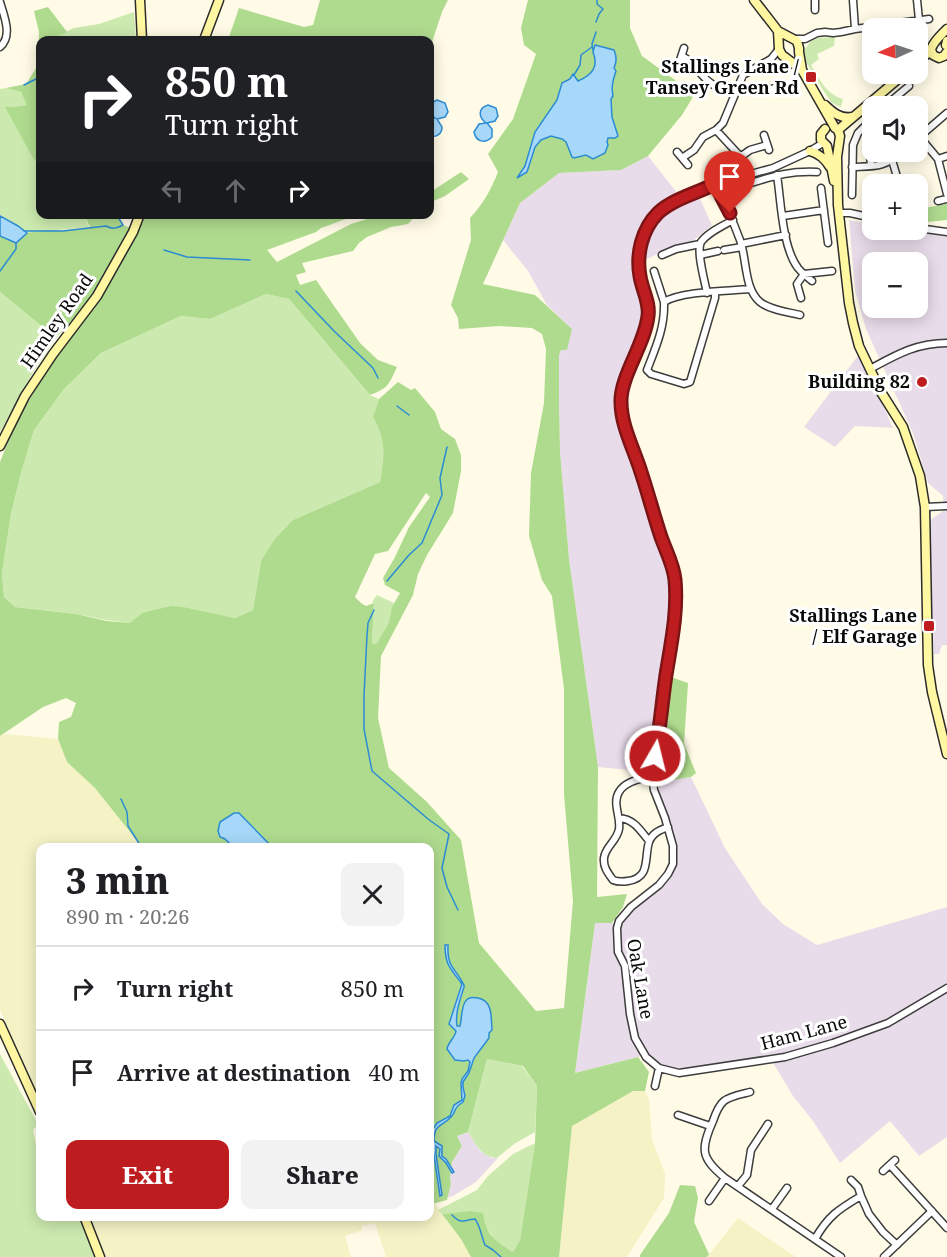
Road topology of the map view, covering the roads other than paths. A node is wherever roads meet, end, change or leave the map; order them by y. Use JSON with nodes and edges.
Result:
{"nodes":[{"id":1,"x":140,"y":0,"type":"edge"},
{"id":2,"x":219,"y":0,"type":"edge"},
{"id":3,"x":754,"y":0,"type":"edge"},
{"id":4,"x":812,"y":0,"type":"edge"},
{"id":5,"x":852,"y":0,"type":"edge"},
{"id":6,"x":917,"y":0,"type":"edge"},
{"id":7,"x":0,"y":2,"type":"edge"},
{"id":8,"x":815,"y":10,"type":"dead end"},
{"id":9,"x":2,"y":16,"type":"edge"},
{"id":10,"x":919,"y":18,"type":"edge"},
{"id":11,"x":855,"y":29,"type":"junction"},
{"id":12,"x":862,"y":29,"type":"edge"},
{"id":13,"x":947,"y":29,"type":"edge"},
{"id":14,"x":778,"y":31,"type":"junction"},
{"id":15,"x":142,"y":36,"type":"edge"},
{"id":16,"x":206,"y":36,"type":"edge"},
{"id":17,"x":792,"y":39,"type":"junction"},
{"id":18,"x":805,"y":39,"type":"junction"},
{"id":19,"x":0,"y":47,"type":"edge"},
{"id":20,"x":779,"y":47,"type":"junction"},
{"id":21,"x":684,"y":48,"type":"dead end"},
{"id":22,"x":799,"y":50,"type":"junction"},
{"id":23,"x":943,"y":51,"type":"edge"},
{"id":24,"x":682,"y":56,"type":"junction"},
{"id":25,"x":928,"y":57,"type":"edge"},
{"id":26,"x":771,"y":58,"type":"junction"},
{"id":27,"x":786,"y":58,"type":"junction"},
{"id":28,"x":678,"y":66,"type":"dead end"},
{"id":29,"x":802,"y":69,"type":"junction"},
{"id":30,"x":892,"y":84,"type":"edge"},
{"id":31,"x":779,"y":86,"type":"dead end"},
{"id":32,"x":909,"y":86,"type":"dead end"},
{"id":33,"x":737,"y":88,"type":"junction"},
{"id":34,"x":899,"y":96,"type":"edge"},
{"id":35,"x":820,"y":101,"type":"junction"},
{"id":36,"x":947,"y":113,"type":"edge"},
{"id":37,"x":852,"y":117,"type":"junction"},
{"id":38,"x":862,"y":127,"type":"edge"},
{"id":39,"x":928,"y":128,"type":"edge"},
{"id":40,"x":833,"y":129,"type":"junction"},
{"id":41,"x":716,"y":130,"type":"junction"},
{"id":42,"x":764,"y":135,"type":"dead end"},
{"id":43,"x":839,"y":142,"type":"junction"},
{"id":44,"x":825,"y":145,"type":"junction"},
{"id":45,"x":928,"y":148,"type":"edge"},
{"id":46,"x":810,"y":151,"type":"junction"},
{"id":47,"x":677,"y":152,"type":"dead end"},
{"id":48,"x":947,"y":156,"type":"edge"},
{"id":49,"x":682,"y":158,"type":"junction"},
{"id":50,"x":938,"y":159,"type":"junction"},
{"id":51,"x":871,"y":162,"type":"edge"},
{"id":52,"x":889,"y":162,"type":"edge"},
{"id":53,"x":688,"y":165,"type":"dead end"},
{"id":54,"x":871,"y":166,"type":"junction"},
{"id":55,"x":852,"y":167,"type":"junction"},
{"id":56,"x":832,"y":170,"type":"junction"},
{"id":57,"x":817,"y":172,"type":"dead end"},
{"id":58,"x":777,"y":175,"type":"junction"},
{"id":59,"x":752,"y":183,"type":"dead end"},
{"id":60,"x":715,"y":184,"type":"junction"},
{"id":61,"x":742,"y":185,"type":"dead end"},
{"id":62,"x":821,"y":188,"type":"dead end"},
{"id":63,"x":947,"y":194,"type":"edge"},
{"id":64,"x":720,"y":195,"type":"junction"},
{"id":65,"x":852,"y":195,"type":"dead end"},
{"id":66,"x":947,"y":199,"type":"edge"},
{"id":67,"x":938,"y":201,"type":"dead end"},
{"id":68,"x":838,"y":209,"type":"junction"},
{"id":69,"x":824,"y":210,"type":"junction"},
{"id":70,"x":783,"y":216,"type":"junction"},
{"id":71,"x":862,"y":216,"type":"edge"},
{"id":72,"x":138,"y":219,"type":"edge"},
{"id":73,"x":733,"y":220,"type":"junction"},
{"id":74,"x":928,"y":229,"type":"edge"},
{"id":75,"x":947,"y":232,"type":"edge"},
{"id":76,"x":786,"y":235,"type":"junction"},
{"id":77,"x":828,"y":243,"type":"dead end"},
{"id":78,"x":700,"y":244,"type":"junction"},
{"id":79,"x":742,"y":245,"type":"junction"},
{"id":80,"x":662,"y":255,"type":"dead end"},
{"id":81,"x":700,"y":255,"type":"junction"},
{"id":82,"x":654,"y":271,"type":"dead end"},
{"id":83,"x":832,"y":271,"type":"dead end"},
{"id":84,"x":804,"y":274,"type":"junction"},
{"id":85,"x":812,"y":281,"type":"dead end"},
{"id":86,"x":750,"y":289,"type":"junction"},
{"id":87,"x":715,"y":292,"type":"junction"},
{"id":88,"x":707,"y":293,"type":"junction"},
{"id":89,"x":801,"y":298,"type":"dead end"},
{"id":90,"x":664,"y":302,"type":"junction"},
{"id":91,"x":800,"y":315,"type":"dead end"},
{"id":92,"x":947,"y":343,"type":"edge"},
{"id":93,"x":870,"y":369,"type":"junction"},
{"id":94,"x":0,"y":446,"type":"edge"},
{"id":95,"x":947,"y":506,"type":"edge"},
{"id":96,"x":925,"y":507,"type":"junction"},
{"id":97,"x":947,"y":754,"type":"edge"},
{"id":98,"x":652,"y":776,"type":"junction"},
{"id":99,"x":619,"y":818,"type":"junction"},
{"id":100,"x":668,"y":827,"type":"junction"},
{"id":101,"x":649,"y":841,"type":"junction"},
{"id":102,"x":947,"y":988,"type":"edge"},
{"id":103,"x":0,"y":1024,"type":"edge"},
{"id":104,"x":659,"y":1068,"type":"junction"},
{"id":105,"x":655,"y":1086,"type":"dead end"},
{"id":106,"x":750,"y":1092,"type":"dead end"},
{"id":107,"x":36,"y":1103,"type":"edge"},
{"id":108,"x":688,"y":1109,"type":"dead end"},
{"id":109,"x":768,"y":1124,"type":"dead end"},
{"id":110,"x":710,"y":1126,"type":"junction"},
{"id":111,"x":883,"y":1171,"type":"dead end"},
{"id":112,"x":725,"y":1178,"type":"junction"},
{"id":113,"x":851,"y":1180,"type":"dead end"},
{"id":114,"x":864,"y":1180,"type":"dead end"},
{"id":115,"x":738,"y":1186,"type":"junction"},
{"id":116,"x":858,"y":1187,"type":"junction"},
{"id":117,"x":787,"y":1188,"type":"dead end"},
{"id":118,"x":706,"y":1189,"type":"dead end"},
{"id":119,"x":713,"y":1194,"type":"junction"},
{"id":120,"x":861,"y":1196,"type":"junction"},
{"id":121,"x":709,"y":1201,"type":"dead end"},
{"id":122,"x":772,"y":1209,"type":"junction"},
{"id":123,"x":932,"y":1211,"type":"junction"},
{"id":124,"x":86,"y":1221,"type":"edge"},
{"id":125,"x":947,"y":1228,"type":"edge"},
{"id":126,"x":815,"y":1239,"type":"junction"},
{"id":127,"x":897,"y":1245,"type":"junction"},
{"id":128,"x":100,"y":1257,"type":"edge"},
{"id":129,"x":841,"y":1257,"type":"edge"},
{"id":130,"x":884,"y":1257,"type":"edge"}],
"edges":[{"from":1,"to":15,"type":"main road"},
{"from":2,"to":16,"type":"main road"},
{"from":3,"to":14,"type":"main road"},
{"from":4,"to":8,"type":"street"},
{"from":5,"to":11,"type":"street"},
{"from":6,"to":10,"type":"street"},
{"from":7,"to":9,"type":"street"},
{"from":9,"to":19,"type":"street"},
{"from":11,"to":12,"type":"street"},
{"from":11,"to":18,"type":"street"},
{"from":13,"to":23,"type":"main road"},
{"from":14,"to":17,"type":"main road"},
{"from":14,"to":20,"type":"main road"},
{"from":17,"to":18,"type":"street"},
{"from":17,"to":20,"type":"main road"},
{"from":17,"to":22,"type":"main road"},
{"from":18,"to":22,"type":"street"},
{"from":20,"to":26,"type":"street"},
{"from":20,"to":27,"type":"main road"},
{"from":21,"to":24,"type":"street"},
{"from":22,"to":27,"type":"main road"},
{"from":22,"to":29,"type":"main road"},
{"from":23,"to":25,"type":"main road"},
{"from":24,"to":28,"type":"street"},
{"from":24,"to":33,"type":"street"},
{"from":26,"to":27,"type":"street"},
{"from":26,"to":33,"type":"street"},
{"from":27,"to":29,"type":"main road"},
{"from":29,"to":35,"type":"main road"},
{"from":30,"to":37,"type":"main road"},
{"from":31,"to":33,"type":"street"},
{"from":32,"to":34,"type":"street"},
{"from":33,"to":41,"type":"street"},
{"from":35,"to":37,"type":"main road"},
{"from":35,"to":40,"type":"main road"},
{"from":36,"to":39,"type":"street"},
{"from":37,"to":40,"type":"main road"},
{"from":38,"to":55,"type":"street"},
{"from":40,"to":43,"type":"main road"},
{"from":40,"to":44,"type":"main road"},
{"from":41,"to":42,"type":"street"},
{"from":41,"to":49,"type":"street"},
{"from":43,"to":44,"type":"main road"},
{"from":43,"to":68,"type":"main road"},
{"from":44,"to":46,"type":"street","name":"Oak Lane"},
{"from":44,"to":56,"type":"main road"},
{"from":45,"to":50,"type":"street"},
{"from":46,"to":56,"type":"main road"},
{"from":46,"to":60,"type":"street","name":"Oak Lane"},
{"from":47,"to":49,"type":"street"},
{"from":48,"to":50,"type":"street"},
{"from":49,"to":53,"type":"street"},
{"from":50,"to":63,"type":"street"},
{"from":51,"to":54,"type":"street"},
{"from":52,"to":54,"type":"street"},
{"from":54,"to":55,"type":"street"},
{"from":55,"to":65,"type":"street"},
{"from":56,"to":68,"type":"main road"},
{"from":57,"to":58,"type":"street"},
{"from":58,"to":59,"type":"street"},
{"from":58,"to":70,"type":"street"},
{"from":60,"to":64,"type":"street"},
{"from":60,"to":98,"type":"street","name":"Oak Lane"},
{"from":61,"to":64,"type":"street"},
{"from":62,"to":69,"type":"street"},
{"from":64,"to":73,"type":"street"},
{"from":66,"to":67,"type":"street"},
{"from":68,"to":71,"type":"street"},
{"from":68,"to":93,"type":"main road"},
{"from":69,"to":70,"type":"street"},
{"from":69,"to":77,"type":"street"},
{"from":70,"to":76,"type":"street"},
{"from":72,"to":94,"type":"main road","name":"Himley Road"},
{"from":73,"to":78,"type":"street"},
{"from":73,"to":79,"type":"street"},
{"from":74,"to":75,"type":"street"},
{"from":76,"to":79,"type":"street"},
{"from":76,"to":84,"type":"street"},
{"from":78,"to":80,"type":"street"},
{"from":78,"to":81,"type":"street"},
{"from":79,"to":81,"type":"street"},
{"from":79,"to":86,"type":"street"},
{"from":81,"to":88,"type":"street"},
{"from":82,"to":90,"type":"street"},
{"from":83,"to":84,"type":"street"},
{"from":84,"to":85,"type":"street"},
{"from":84,"to":89,"type":"street"},
{"from":86,"to":87,"type":"street"},
{"from":86,"to":91,"type":"street"},
{"from":87,"to":88,"type":"street"},
{"from":87,"to":90,"type":"street"},
{"from":88,"to":90,"type":"street"},
{"from":92,"to":93,"type":"street"},
{"from":93,"to":96,"type":"main road"},
{"from":95,"to":96,"type":"street"},
{"from":96,"to":97,"type":"main road"},
{"from":98,"to":99,"type":"street"},
{"from":98,"to":100,"type":"street","name":"Oak Lane"},
{"from":99,"to":101,"type":"street"},
{"from":99,"to":101,"type":"street"},
{"from":100,"to":101,"type":"street"},
{"from":100,"to":104,"type":"street","name":"Oak Lane"},
{"from":102,"to":104,"type":"street","name":"Ham Lane"},
{"from":103,"to":107,"type":"main road"},
{"from":104,"to":105,"type":"street"},
{"from":106,"to":110,"type":"street"},
{"from":108,"to":110,"type":"street"},
{"from":109,"to":115,"type":"street"},
{"from":110,"to":112,"type":"street"},
{"from":111,"to":123,"type":"street"},
{"from":112,"to":115,"type":"street"},
{"from":112,"to":119,"type":"street"},
{"from":113,"to":116,"type":"street"},
{"from":114,"to":116,"type":"street"},
{"from":115,"to":122,"type":"street"},
{"from":116,"to":120,"type":"street"},
{"from":117,"to":122,"type":"street"},
{"from":118,"to":119,"type":"street"},
{"from":119,"to":121,"type":"street"},
{"from":120,"to":126,"type":"street"},
{"from":120,"to":127,"type":"street"},
{"from":122,"to":126,"type":"street"},
{"from":123,"to":125,"type":"street"},
{"from":123,"to":127,"type":"street"},
{"from":124,"to":128,"type":"main road"},
{"from":126,"to":129,"type":"street"},
{"from":127,"to":130,"type":"street"}]}
